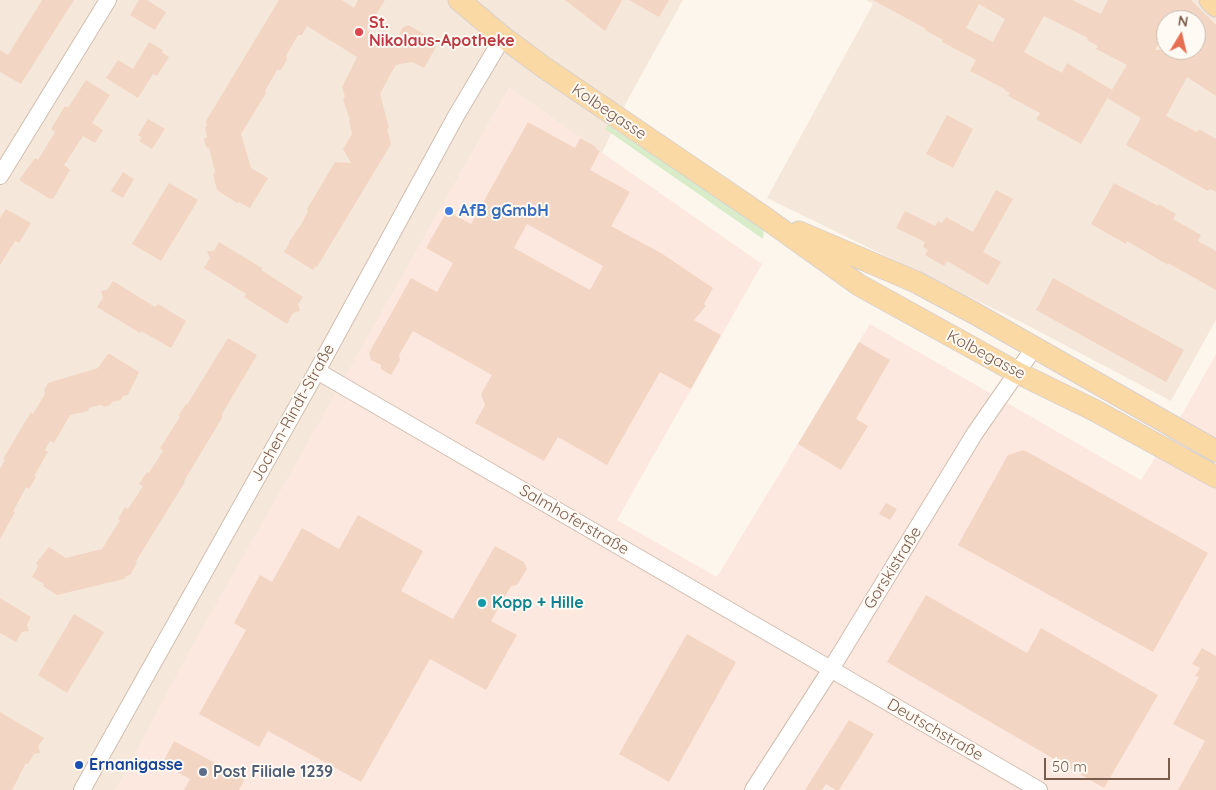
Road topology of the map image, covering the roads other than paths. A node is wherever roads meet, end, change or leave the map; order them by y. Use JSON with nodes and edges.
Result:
{"nodes":[{"id":1,"x":108,"y":0,"type":"edge"},
{"id":2,"x":459,"y":0,"type":"edge"},
{"id":3,"x":1210,"y":0,"type":"edge"},
{"id":4,"x":1216,"y":6,"type":"edge"},
{"id":5,"x":503,"y":37,"type":"junction"},
{"id":6,"x":0,"y":176,"type":"edge"},
{"id":7,"x":764,"y":217,"type":"junction"},
{"id":8,"x":1034,"y":348,"type":"junction"},
{"id":9,"x":317,"y":371,"type":"junction"},
{"id":10,"x":1018,"y":373,"type":"junction"},
{"id":11,"x":1216,"y":451,"type":"edge"},
{"id":12,"x":1216,"y":477,"type":"edge"},
{"id":13,"x":831,"y":669,"type":"junction"},
{"id":14,"x":82,"y":790,"type":"edge"},
{"id":15,"x":754,"y":790,"type":"edge"},
{"id":16,"x":1038,"y":790,"type":"edge"}],
"edges":[{"from":1,"to":6,"type":"street"},
{"from":2,"to":5,"type":"main road","name":"Kolbegasse"},
{"from":3,"to":4,"type":"main road"},
{"from":5,"to":7,"type":"main road","name":"Kolbegasse"},
{"from":5,"to":9,"type":"street","name":"Jochen-Rindt-Straße"},
{"from":7,"to":8,"type":"main road","name":"Kolbegasse"},
{"from":7,"to":10,"type":"main road","name":"Kolbegasse"},
{"from":8,"to":10,"type":"street","name":"Gorskistraße"},
{"from":8,"to":11,"type":"main road","name":"Kolbegasse"},
{"from":9,"to":13,"type":"street","name":"Salmhoferstraße"},
{"from":9,"to":14,"type":"street","name":"Jochen-Rindt-Straße"},
{"from":10,"to":12,"type":"main road","name":"Kolbegasse"},
{"from":10,"to":13,"type":"street","name":"Gorskistraße"},
{"from":13,"to":15,"type":"street","name":"Gorskistraße"},
{"from":13,"to":16,"type":"street","name":"Deutschstraße"}]}
